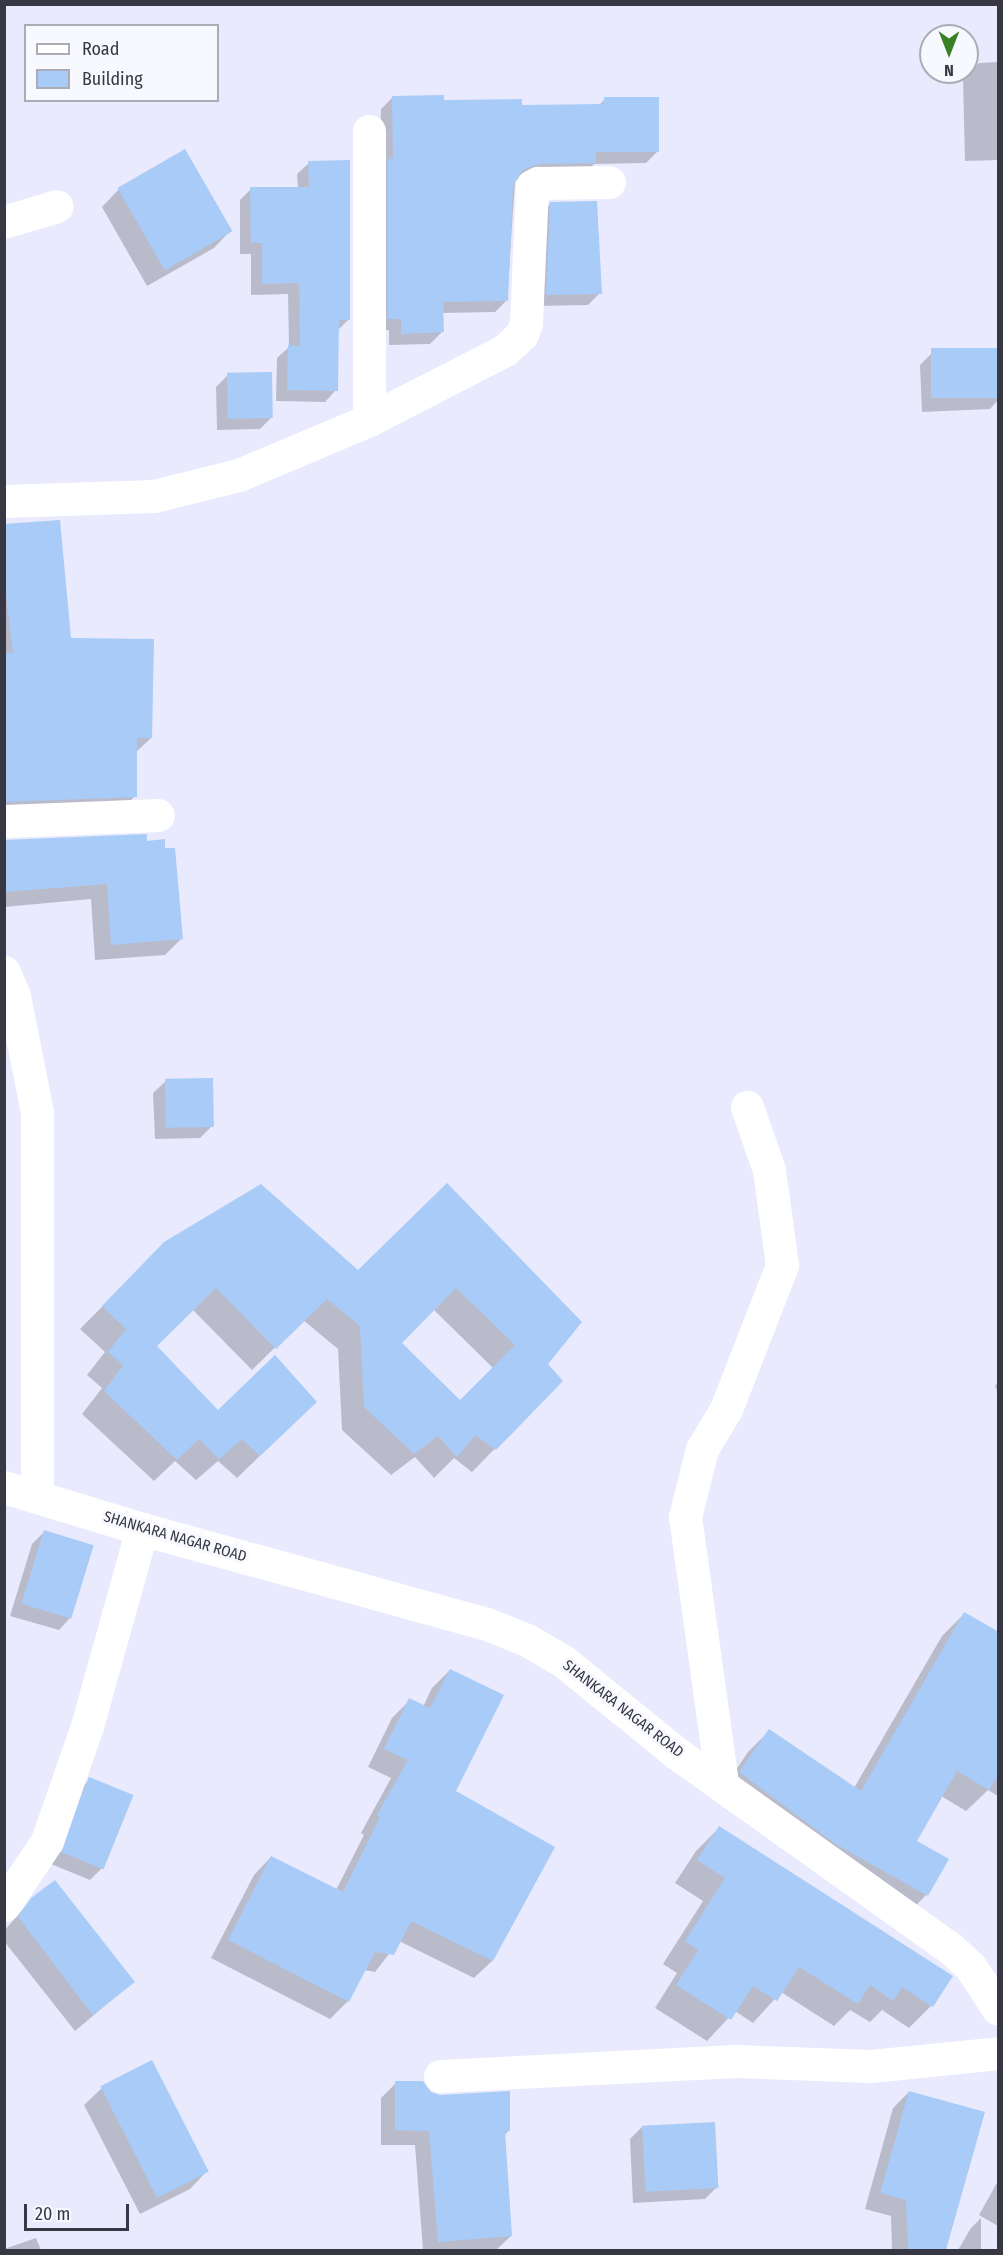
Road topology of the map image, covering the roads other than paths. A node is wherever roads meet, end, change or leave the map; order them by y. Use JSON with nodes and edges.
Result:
{"nodes":[{"id":1,"x":369,"y":131,"type":"dead end"},
{"id":2,"x":609,"y":182,"type":"dead end"},
{"id":3,"x":57,"y":206,"type":"dead end"},
{"id":4,"x":4,"y":222,"type":"edge"},
{"id":5,"x":369,"y":420,"type":"junction"},
{"id":6,"x":4,"y":501,"type":"edge"},
{"id":7,"x":158,"y":815,"type":"dead end"},
{"id":8,"x":4,"y":821,"type":"edge"},
{"id":9,"x":4,"y":972,"type":"edge"},
{"id":10,"x":747,"y":1107,"type":"dead end"},
{"id":11,"x":4,"y":1486,"type":"edge"},
{"id":12,"x":37,"y":1496,"type":"junction"},
{"id":13,"x":142,"y":1529,"type":"junction"},
{"id":14,"x":722,"y":1783,"type":"junction"},
{"id":15,"x":4,"y":1905,"type":"edge"},
{"id":16,"x":999,"y":2009,"type":"edge"},
{"id":17,"x":999,"y":2053,"type":"edge"},
{"id":18,"x":440,"y":2076,"type":"dead end"}],
"edges":[{"from":1,"to":5,"type":"street"},
{"from":2,"to":5,"type":"street"},
{"from":3,"to":4,"type":"street"},
{"from":5,"to":6,"type":"street"},
{"from":7,"to":8,"type":"street"},
{"from":9,"to":12,"type":"street"},
{"from":10,"to":14,"type":"street"},
{"from":11,"to":12,"type":"street","name":"SHANKARA NAGAR ROAD"},
{"from":12,"to":13,"type":"street","name":"SHANKARA NAGAR ROAD"},
{"from":13,"to":14,"type":"street","name":"SHANKARA NAGAR ROAD"},
{"from":13,"to":15,"type":"street"},
{"from":14,"to":16,"type":"street","name":"SHANKARA NAGAR ROAD"},
{"from":17,"to":18,"type":"street"}]}
